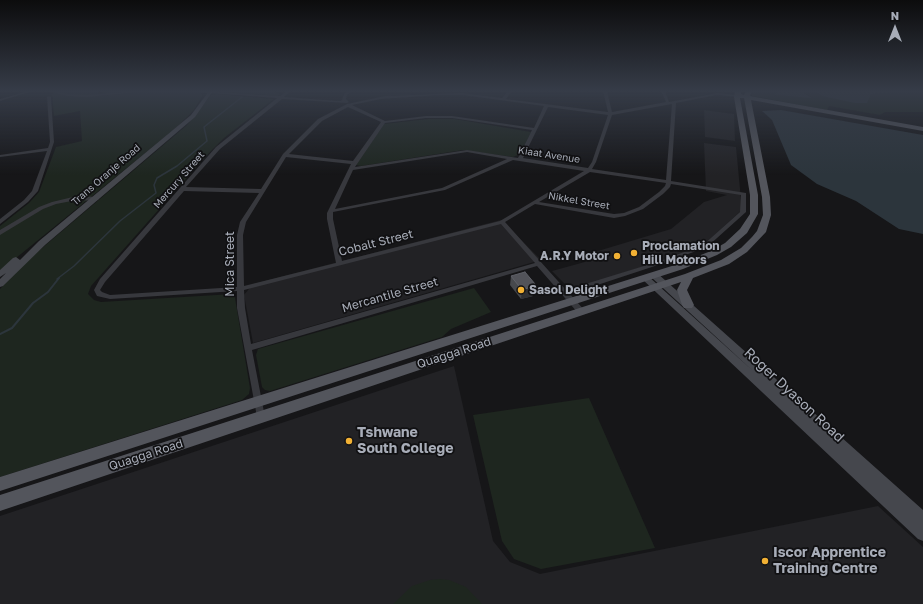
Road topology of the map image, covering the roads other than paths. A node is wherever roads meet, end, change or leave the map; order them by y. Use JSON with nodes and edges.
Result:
{"nodes":[{"id":1,"x":51,"y":119,"type":"edge"},
{"id":2,"x":188,"y":119,"type":"edge"},
{"id":3,"x":253,"y":119,"type":"edge"},
{"id":4,"x":321,"y":119,"type":"edge"},
{"id":5,"x":379,"y":119,"type":"edge"},
{"id":6,"x":408,"y":119,"type":"edge"},
{"id":7,"x":467,"y":119,"type":"edge"},
{"id":8,"x":539,"y":119,"type":"edge"},
{"id":9,"x":606,"y":119,"type":"edge"},
{"id":10,"x":673,"y":119,"type":"edge"},
{"id":11,"x":741,"y":119,"type":"edge"},
{"id":12,"x":752,"y":119,"type":"edge"},
{"id":13,"x":863,"y":119,"type":"edge"},
{"id":14,"x":864,"y":119,"type":"edge"},
{"id":15,"x":384,"y":122,"type":"junction"},
{"id":16,"x":534,"y":129,"type":"junction"},
{"id":17,"x":923,"y":130,"type":"edge"},
{"id":18,"x":50,"y":150,"type":"junction"},
{"id":19,"x":286,"y":155,"type":"junction"},
{"id":20,"x":0,"y":156,"type":"edge"},
{"id":21,"x":512,"y":158,"type":"junction"},
{"id":22,"x":520,"y":159,"type":"junction"},
{"id":23,"x":354,"y":163,"type":"junction"},
{"id":24,"x":351,"y":169,"type":"junction"},
{"id":25,"x":588,"y":170,"type":"junction"},
{"id":26,"x":668,"y":183,"type":"junction"},
{"id":27,"x":184,"y":189,"type":"junction"},
{"id":28,"x":262,"y":191,"type":"junction"},
{"id":29,"x":96,"y":199,"type":"junction"},
{"id":30,"x":536,"y":203,"type":"junction"},
{"id":31,"x":331,"y":211,"type":"junction"},
{"id":32,"x":0,"y":222,"type":"edge"},
{"id":33,"x":502,"y":222,"type":"junction"},
{"id":34,"x":0,"y":233,"type":"edge"},
{"id":35,"x":42,"y":243,"type":"junction"},
{"id":36,"x":339,"y":264,"type":"junction"},
{"id":37,"x":538,"y":264,"type":"junction"},
{"id":38,"x":0,"y":274,"type":"edge"},
{"id":39,"x":689,"y":276,"type":"junction"},
{"id":40,"x":654,"y":280,"type":"junction"},
{"id":41,"x":0,"y":284,"type":"edge"},
{"id":42,"x":241,"y":289,"type":"junction"},
{"id":43,"x":99,"y":294,"type":"joint"},
{"id":44,"x":568,"y":297,"type":"junction"},
{"id":45,"x":688,"y":305,"type":"junction"},
{"id":46,"x":581,"y":311,"type":"junction"},
{"id":47,"x":248,"y":348,"type":"junction"},
{"id":48,"x":259,"y":401,"type":"junction"},
{"id":49,"x":261,"y":417,"type":"junction"},
{"id":50,"x":0,"y":484,"type":"edge"},
{"id":51,"x":0,"y":503,"type":"edge"},
{"id":52,"x":923,"y":519,"type":"edge"},
{"id":53,"x":923,"y":534,"type":"edge"}],
"edges":[{"from":1,"to":18,"type":"street"},
{"from":2,"to":29,"type":"main road","name":"Trans Oranje Road"},
{"from":3,"to":27,"type":"street","name":"Mercury Street"},
{"from":4,"to":19,"type":"street","name":"Mica Street"},
{"from":5,"to":15,"type":"street"},
{"from":6,"to":15,"type":"street"},
{"from":7,"to":16,"type":"street"},
{"from":8,"to":16,"type":"street"},
{"from":9,"to":25,"type":"street"},
{"from":10,"to":26,"type":"street"},
{"from":11,"to":40,"type":"main road","name":"Quagga Road"},
{"from":12,"to":39,"type":"main road","name":"Quagga Road"},
{"from":13,"to":17,"type":"main road"},
{"from":14,"to":17,"type":"main road"},
{"from":15,"to":23,"type":"street"},
{"from":16,"to":22,"type":"street"},
{"from":18,"to":20,"type":"street"},
{"from":18,"to":32,"type":"street"},
{"from":19,"to":23,"type":"street"},
{"from":19,"to":28,"type":"street","name":"Mica Street"},
{"from":21,"to":22,"type":"street","name":"Kiaat Avenue"},
{"from":21,"to":24,"type":"street","name":"Kiaat Avenue"},
{"from":21,"to":31,"type":"street"},
{"from":22,"to":25,"type":"street","name":"Kiaat Avenue"},
{"from":23,"to":24,"type":"street"},
{"from":24,"to":31,"type":"street"},
{"from":25,"to":26,"type":"street","name":"Kiaat Avenue"},
{"from":25,"to":30,"type":"street","name":"Cobalt Street"},
{"from":26,"to":30,"type":"street","name":"Nikkel Street"},
{"from":26,"to":44,"type":"street","name":"Kiaat Avenue"},
{"from":27,"to":28,"type":"street"},
{"from":27,"to":43,"type":"street","name":"Mercury Street"},
{"from":28,"to":42,"type":"street","name":"Mica Street"},
{"from":29,"to":34,"type":"street"},
{"from":29,"to":35,"type":"main road","name":"Trans Oranje Road"},
{"from":30,"to":33,"type":"street","name":"Cobalt Street"},
{"from":31,"to":36,"type":"street"},
{"from":33,"to":36,"type":"street","name":"Cobalt Street"},
{"from":33,"to":37,"type":"street"},
{"from":35,"to":38,"type":"main road","name":"Trans Oranje Road"},
{"from":35,"to":41,"type":"main road","name":"Trans Oranje Road"},
{"from":36,"to":42,"type":"street","name":"Cobalt Street"},
{"from":37,"to":44,"type":"street"},
{"from":37,"to":47,"type":"street","name":"Mercantile Street"},
{"from":39,"to":40,"type":"main road","name":"Quagga Road"},
{"from":39,"to":45,"type":"main road"},
{"from":40,"to":44,"type":"main road","name":"Quagga Road"},
{"from":40,"to":45,"type":"main road","name":"Roger Dyason Road"},
{"from":40,"to":46,"type":"main road","name":"Quagga Road"},
{"from":40,"to":53,"type":"main road","name":"Roger Dyason Road"},
{"from":42,"to":43,"type":"street","name":"Cobalt Street"},
{"from":42,"to":47,"type":"street","name":"Mica Street"},
{"from":44,"to":46,"type":"street"},
{"from":44,"to":48,"type":"main road","name":"Quagga Road"},
{"from":45,"to":52,"type":"main road","name":"Roger Dyason Road"},
{"from":46,"to":49,"type":"main road","name":"Quagga Road"},
{"from":47,"to":48,"type":"street","name":"Mica Street"},
{"from":48,"to":49,"type":"street","name":"Mica Street"},
{"from":48,"to":50,"type":"main road","name":"Quagga Road"},
{"from":49,"to":51,"type":"main road","name":"Quagga Road"}]}
